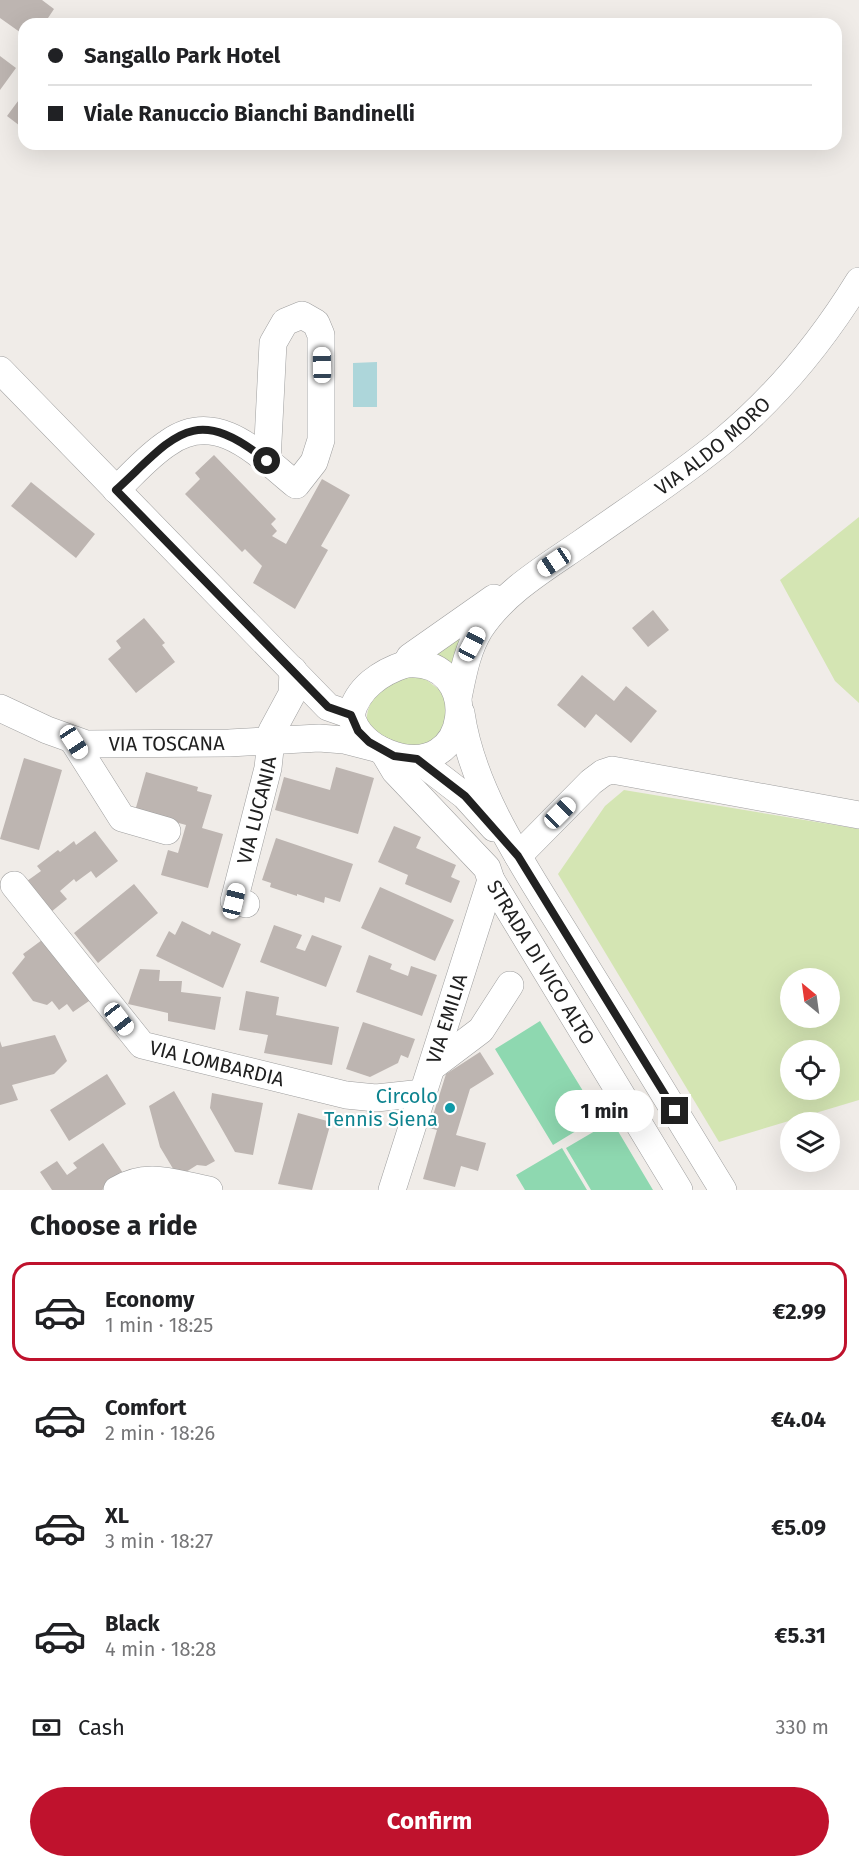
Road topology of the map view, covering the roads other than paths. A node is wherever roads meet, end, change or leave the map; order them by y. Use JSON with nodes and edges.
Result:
{"nodes":[{"id":1,"x":859,"y":281,"type":"edge"},
{"id":2,"x":0,"y":370,"type":"edge"},
{"id":3,"x":267,"y":461,"type":"junction"},
{"id":4,"x":121,"y":484,"type":"junction"},
{"id":5,"x":534,"y":575,"type":"junction"},
{"id":6,"x":406,"y":664,"type":"junction"},
{"id":7,"x":293,"y":670,"type":"junction"},
{"id":8,"x":364,"y":689,"type":"junction"},
{"id":9,"x":459,"y":705,"type":"junction"},
{"id":10,"x":0,"y":708,"type":"edge"},
{"id":11,"x":351,"y":717,"type":"junction"},
{"id":12,"x":270,"y":741,"type":"junction"},
{"id":13,"x":74,"y":742,"type":"junction"},
{"id":14,"x":381,"y":750,"type":"junction"},
{"id":15,"x":417,"y":759,"type":"junction"},
{"id":16,"x":859,"y":815,"type":"edge"},
{"id":17,"x":167,"y":831,"type":"dead end"},
{"id":18,"x":518,"y":856,"type":"junction"},
{"id":19,"x":491,"y":880,"type":"junction"},
{"id":20,"x":14,"y":885,"type":"dead end"},
{"id":21,"x":246,"y":904,"type":"dead end"},
{"id":22,"x":510,"y":985,"type":"dead end"},
{"id":23,"x":432,"y":1067,"type":"junction"},
{"id":24,"x":423,"y":1093,"type":"junction"},
{"id":25,"x":117,"y":1190,"type":"edge"},
{"id":26,"x":209,"y":1190,"type":"edge"},
{"id":27,"x":392,"y":1190,"type":"edge"},
{"id":28,"x":679,"y":1190,"type":"edge"},
{"id":29,"x":723,"y":1190,"type":"edge"}],
"edges":[{"from":1,"to":5,"type":"street","name":"VIA ALDO MORO"},
{"from":2,"to":4,"type":"street","name":"STRADA DI VICO ALTO"},
{"from":3,"to":3,"type":"street"},
{"from":3,"to":4,"type":"street"},
{"from":4,"to":7,"type":"street","name":"STRADA DI VICO ALTO"},
{"from":5,"to":6,"type":"street","name":"VIA ALDO MORO"},
{"from":5,"to":9,"type":"street","name":"VIA ALDO MORO"},
{"from":6,"to":8,"type":"street"},
{"from":6,"to":9,"type":"street"},
{"from":7,"to":8,"type":"street","name":"STRADA DI VICO ALTO"},
{"from":7,"to":11,"type":"street","name":"STRADA DI VICO ALTO"},
{"from":7,"to":12,"type":"street"},
{"from":8,"to":11,"type":"street"},
{"from":9,"to":15,"type":"street"},
{"from":9,"to":18,"type":"street"},
{"from":10,"to":13,"type":"street","name":"VIA TOSCANA"},
{"from":11,"to":12,"type":"street","name":"VIA TOSCANA"},
{"from":11,"to":14,"type":"street","name":"STRADA DI VICO ALTO"},
{"from":12,"to":13,"type":"street","name":"VIA TOSCANA"},
{"from":12,"to":14,"type":"street","name":"VIA TOSCANA"},
{"from":12,"to":21,"type":"street","name":"VIA LUCANIA"},
{"from":13,"to":17,"type":"street"},
{"from":14,"to":15,"type":"street"},
{"from":14,"to":19,"type":"street","name":"STRADA DI VICO ALTO"},
{"from":15,"to":18,"type":"street"},
{"from":16,"to":18,"type":"street"},
{"from":18,"to":29,"type":"street"},
{"from":19,"to":23,"type":"street","name":"VIA EMILIA"},
{"from":19,"to":28,"type":"street","name":"STRADA DI VICO ALTO"},
{"from":20,"to":24,"type":"street","name":"VIA LOMBARDIA"},
{"from":22,"to":23,"type":"street"},
{"from":23,"to":24,"type":"street","name":"VIA EMILIA"},
{"from":24,"to":27,"type":"street","name":"VIA EMILIA"},
{"from":25,"to":26,"type":"street"}]}
